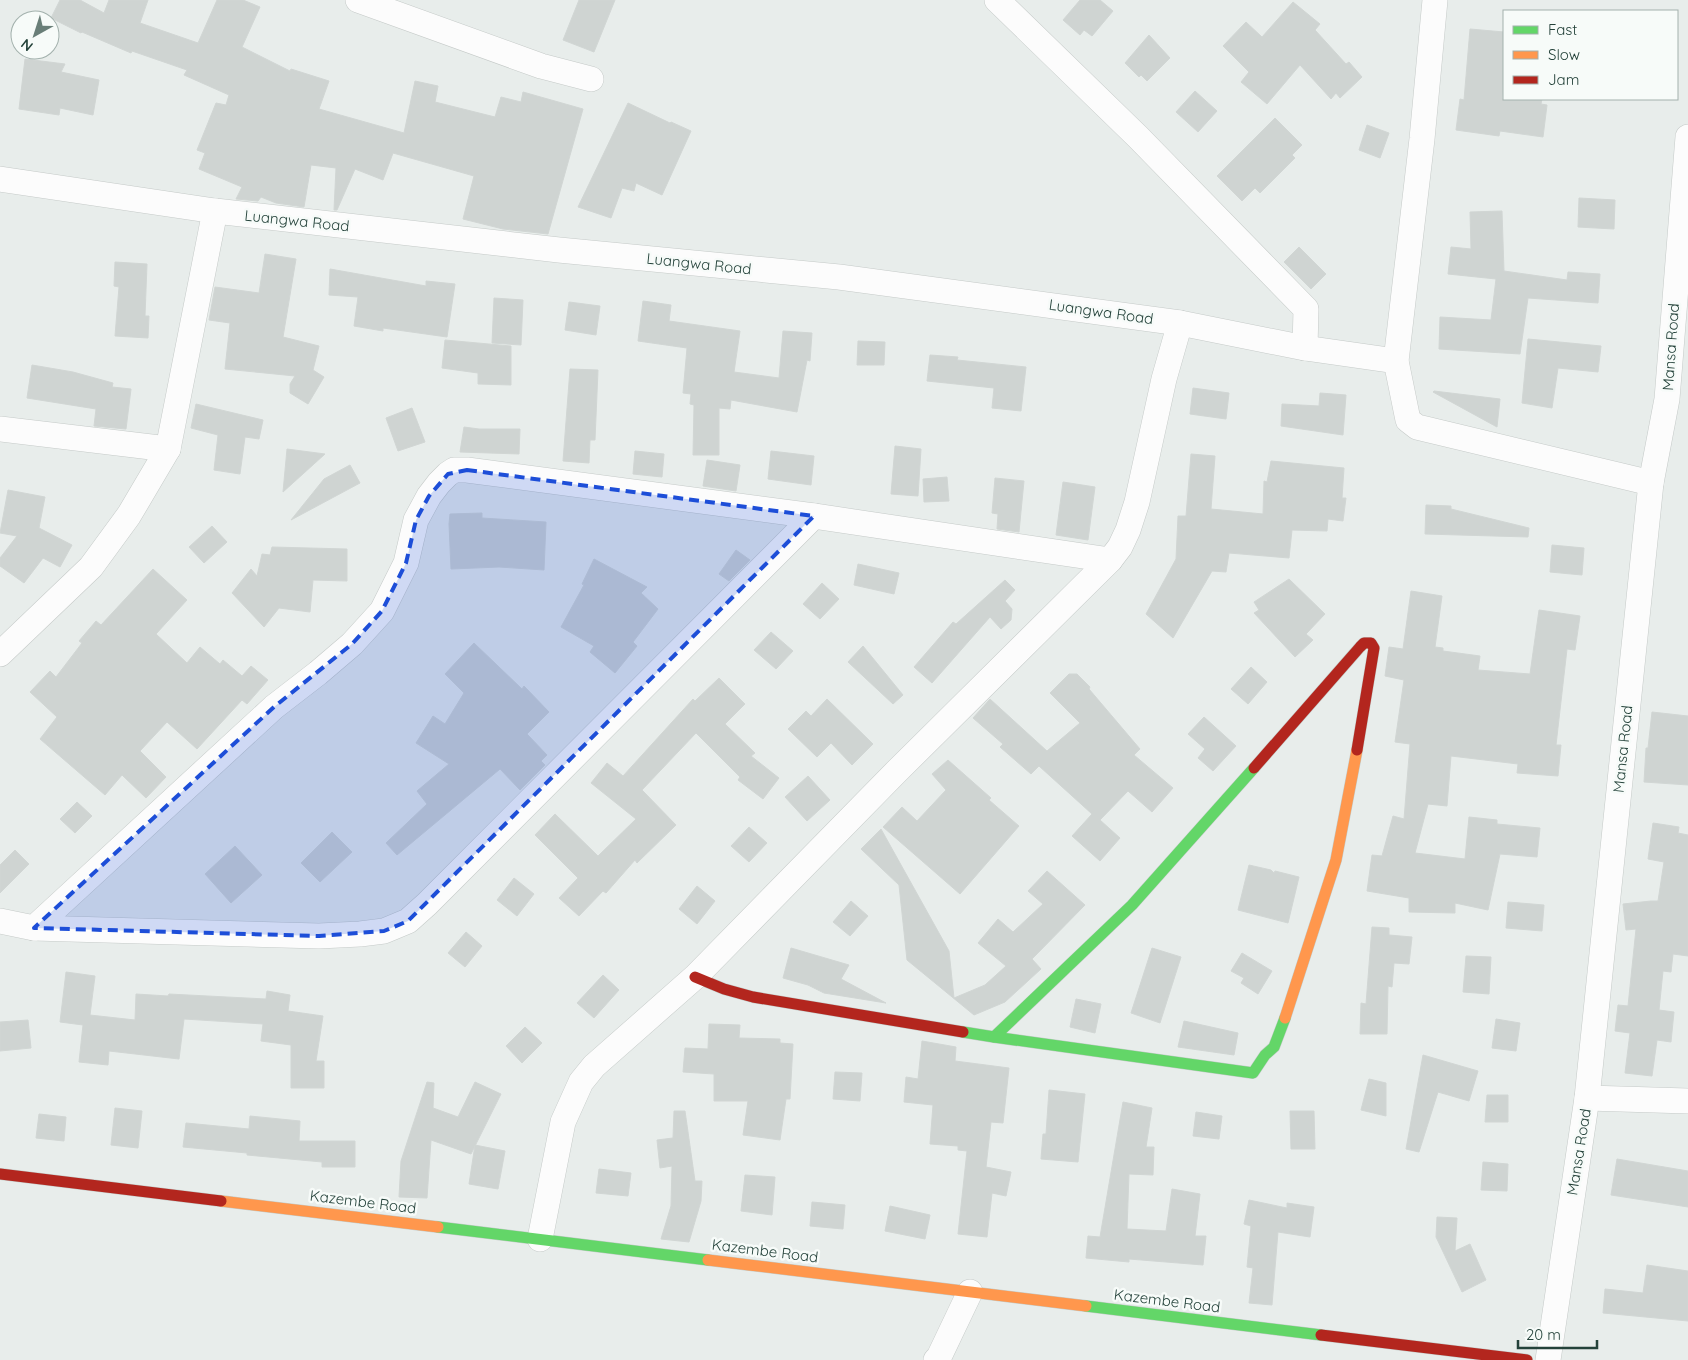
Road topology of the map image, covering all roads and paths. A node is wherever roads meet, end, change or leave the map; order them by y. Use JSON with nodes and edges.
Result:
{"nodes":[{"id":1,"x":358,"y":0,"type":"edge"},
{"id":2,"x":997,"y":0,"type":"edge"},
{"id":3,"x":1435,"y":0,"type":"edge"},
{"id":4,"x":591,"y":79,"type":"dead end"},
{"id":5,"x":1688,"y":137,"type":"edge"},
{"id":6,"x":0,"y":180,"type":"edge"},
{"id":7,"x":215,"y":211,"type":"junction"},
{"id":8,"x":1180,"y":323,"type":"junction"},
{"id":9,"x":1305,"y":348,"type":"junction"},
{"id":10,"x":1396,"y":362,"type":"junction"},
{"id":11,"x":1677,"y":400,"type":"edge"},
{"id":12,"x":0,"y":429,"type":"edge"},
{"id":13,"x":168,"y":449,"type":"junction"},
{"id":14,"x":1651,"y":483,"type":"junction"},
{"id":15,"x":814,"y":516,"type":"junction"},
{"id":16,"x":1110,"y":560,"type":"junction"},
{"id":17,"x":0,"y":654,"type":"edge"},
{"id":18,"x":0,"y":921,"type":"edge"},
{"id":19,"x":34,"y":928,"type":"junction"},
{"id":20,"x":695,"y":977,"type":"junction"},
{"id":21,"x":994,"y":1037,"type":"junction"},
{"id":22,"x":1587,"y":1098,"type":"junction"},
{"id":23,"x":1688,"y":1101,"type":"edge"},
{"id":24,"x":0,"y":1174,"type":"edge"},
{"id":25,"x":540,"y":1239,"type":"junction"},
{"id":26,"x":970,"y":1292,"type":"junction"},
{"id":27,"x":1490,"y":1357,"type":"edge"},
{"id":28,"x":936,"y":1360,"type":"edge"},
{"id":29,"x":1527,"y":1360,"type":"edge"},
{"id":30,"x":1548,"y":1360,"type":"edge"}],
"edges":[{"from":1,"to":4,"type":"street"},
{"from":2,"to":9,"type":"street"},
{"from":3,"to":10,"type":"street"},
{"from":5,"to":11,"type":"street","name":"Mansa Road"},
{"from":6,"to":7,"type":"street","name":"Luangwa Road"},
{"from":7,"to":8,"type":"street","name":"Luangwa Road"},
{"from":7,"to":13,"type":"street"},
{"from":8,"to":9,"type":"street","name":"Luangwa Road"},
{"from":8,"to":16,"type":"street"},
{"from":9,"to":10,"type":"street","name":"Luangwa Road"},
{"from":10,"to":14,"type":"street"},
{"from":11,"to":14,"type":"street","name":"Mansa Road"},
{"from":12,"to":13,"type":"street"},
{"from":13,"to":17,"type":"street"},
{"from":14,"to":22,"type":"street","name":"Mansa Road"},
{"from":15,"to":16,"type":"street"},
{"from":15,"to":19,"type":"street"},
{"from":15,"to":19,"type":"street"},
{"from":16,"to":20,"type":"street"},
{"from":18,"to":19,"type":"street"},
{"from":20,"to":21,"type":"street"},
{"from":20,"to":25,"type":"street"},
{"from":21,"to":21,"type":"street"},
{"from":22,"to":23,"type":"street"},
{"from":22,"to":30,"type":"street","name":"Mansa Road"},
{"from":24,"to":25,"type":"street","name":"Kazembe Road"},
{"from":25,"to":26,"type":"street","name":"Kazembe Road"},
{"from":26,"to":27,"type":"street","name":"Kazembe Road"},
{"from":26,"to":28,"type":"street"},
{"from":27,"to":29,"type":"street","name":"Kazembe Road"}]}
